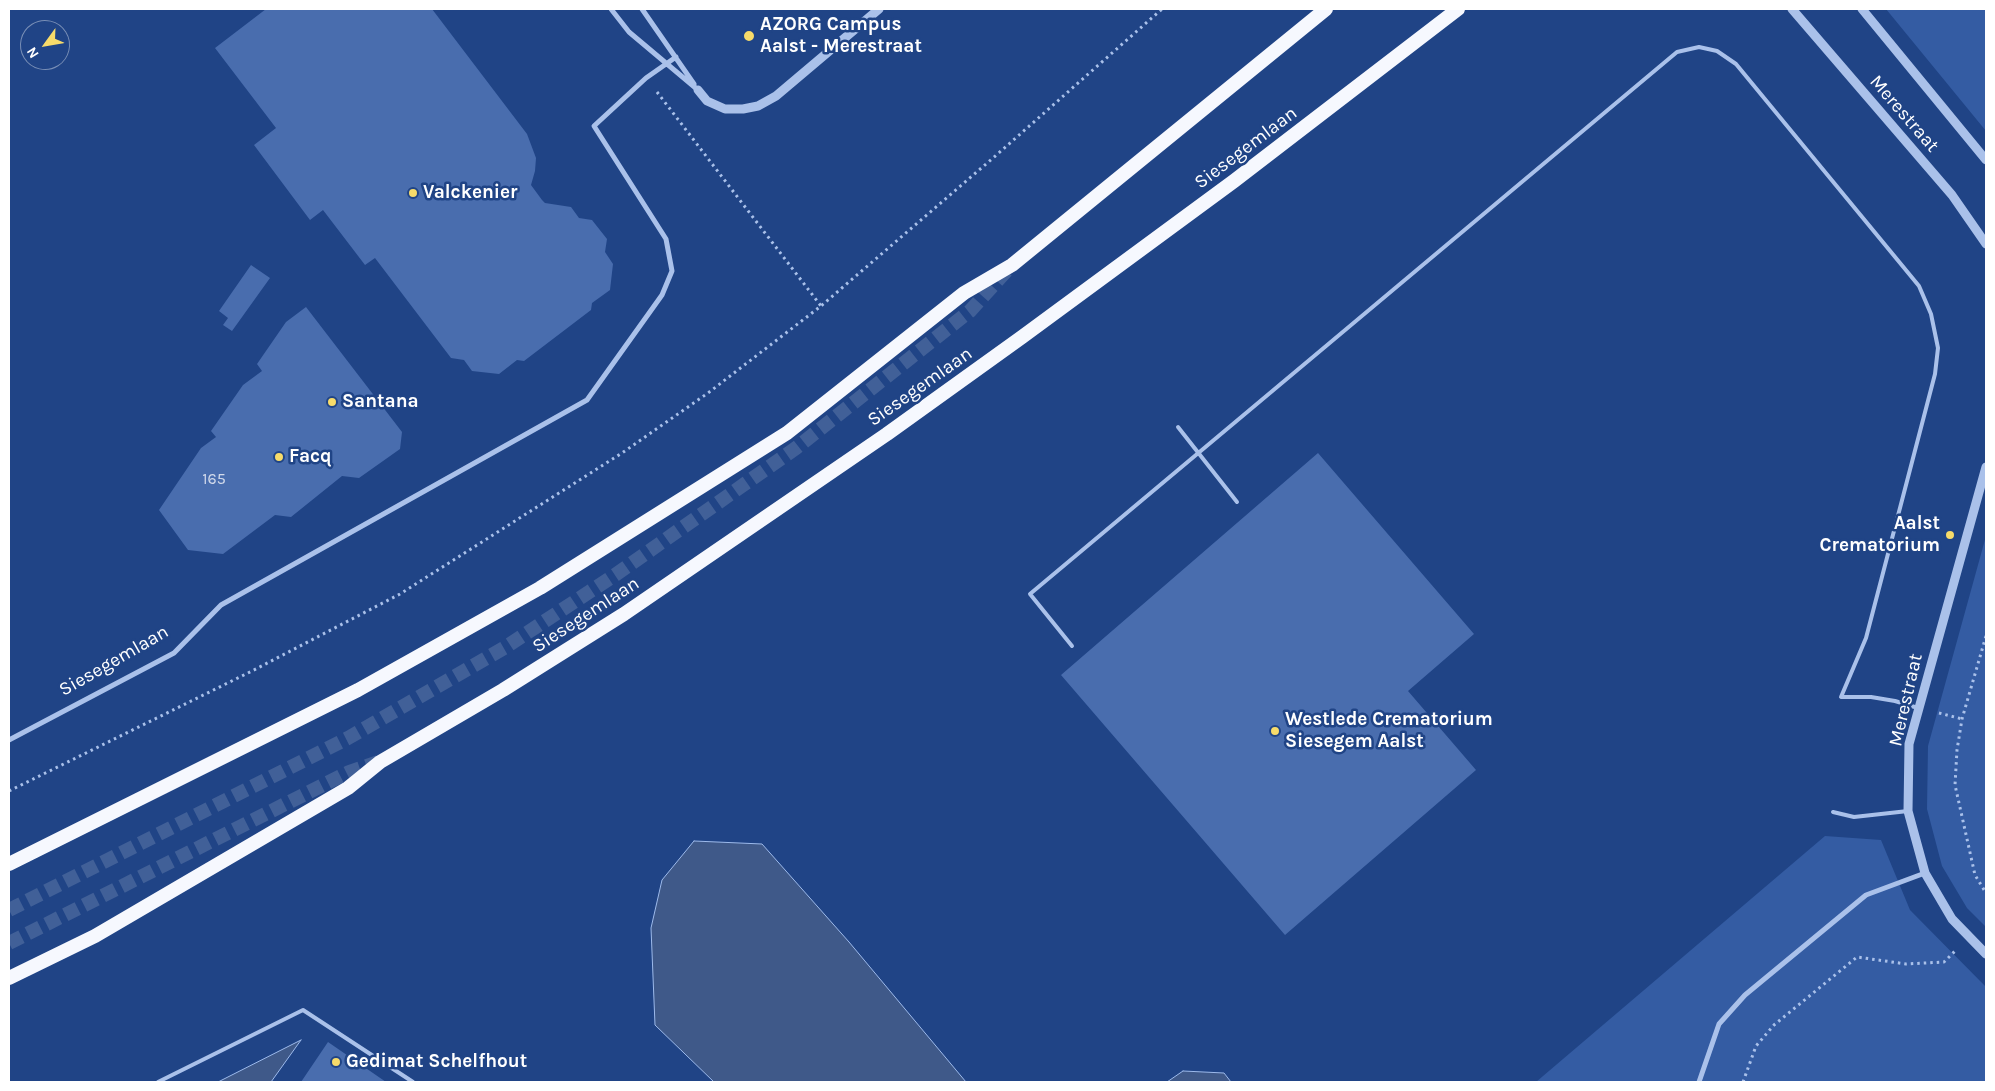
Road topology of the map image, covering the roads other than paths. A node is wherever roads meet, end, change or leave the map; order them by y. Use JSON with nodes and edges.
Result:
{"nodes":[{"id":1,"x":611,"y":9,"type":"edge"},
{"id":2,"x":642,"y":9,"type":"edge"},
{"id":3,"x":879,"y":9,"type":"edge"},
{"id":4,"x":1326,"y":9,"type":"edge"},
{"id":5,"x":1458,"y":9,"type":"edge"},
{"id":6,"x":1792,"y":9,"type":"edge"},
{"id":7,"x":1862,"y":9,"type":"edge"},
{"id":8,"x":676,"y":57,"type":"junction"},
{"id":9,"x":666,"y":63,"type":"junction"},
{"id":10,"x":698,"y":90,"type":"junction"},
{"id":11,"x":1986,"y":160,"type":"edge"},
{"id":12,"x":1986,"y":244,"type":"edge"},
{"id":13,"x":1178,"y":427,"type":"dead end"},
{"id":14,"x":1199,"y":453,"type":"junction"},
{"id":15,"x":1986,"y":467,"type":"edge"},
{"id":16,"x":1237,"y":502,"type":"dead end"},
{"id":17,"x":1072,"y":646,"type":"dead end"},
{"id":18,"x":1918,"y":708,"type":"junction"},
{"id":19,"x":9,"y":740,"type":"edge"},
{"id":20,"x":1908,"y":811,"type":"junction"},
{"id":21,"x":1834,"y":812,"type":"dead end"},
{"id":22,"x":9,"y":864,"type":"edge"},
{"id":23,"x":1925,"y":874,"type":"junction"},
{"id":24,"x":1986,"y":954,"type":"edge"},
{"id":25,"x":9,"y":978,"type":"edge"},
{"id":26,"x":158,"y":1082,"type":"edge"},
{"id":27,"x":413,"y":1082,"type":"edge"},
{"id":28,"x":1699,"y":1082,"type":"edge"}],
"edges":[{"from":1,"to":9,"type":"street"},
{"from":2,"to":8,"type":"street"},
{"from":3,"to":10,"type":"street"},
{"from":4,"to":22,"type":"highway"},
{"from":5,"to":25,"type":"highway","name":"Siesegemlaan"},
{"from":6,"to":12,"type":"street","name":"Merestraat"},
{"from":7,"to":11,"type":"street","name":"Merestraat"},
{"from":8,"to":9,"type":"street","name":"Siesegemlaan"},
{"from":8,"to":10,"type":"street"},
{"from":9,"to":10,"type":"street"},
{"from":9,"to":19,"type":"street","name":"Siesegemlaan"},
{"from":13,"to":14,"type":"lane"},
{"from":14,"to":16,"type":"lane"},
{"from":14,"to":17,"type":"lane"},
{"from":14,"to":18,"type":"lane"},
{"from":15,"to":18,"type":"street","name":"Merestraat"},
{"from":18,"to":20,"type":"street","name":"Merestraat"},
{"from":20,"to":21,"type":"lane"},
{"from":20,"to":23,"type":"street","name":"Merestraat"},
{"from":23,"to":24,"type":"street","name":"Merestraat"},
{"from":23,"to":28,"type":"street"},
{"from":26,"to":27,"type":"lane"}]}
